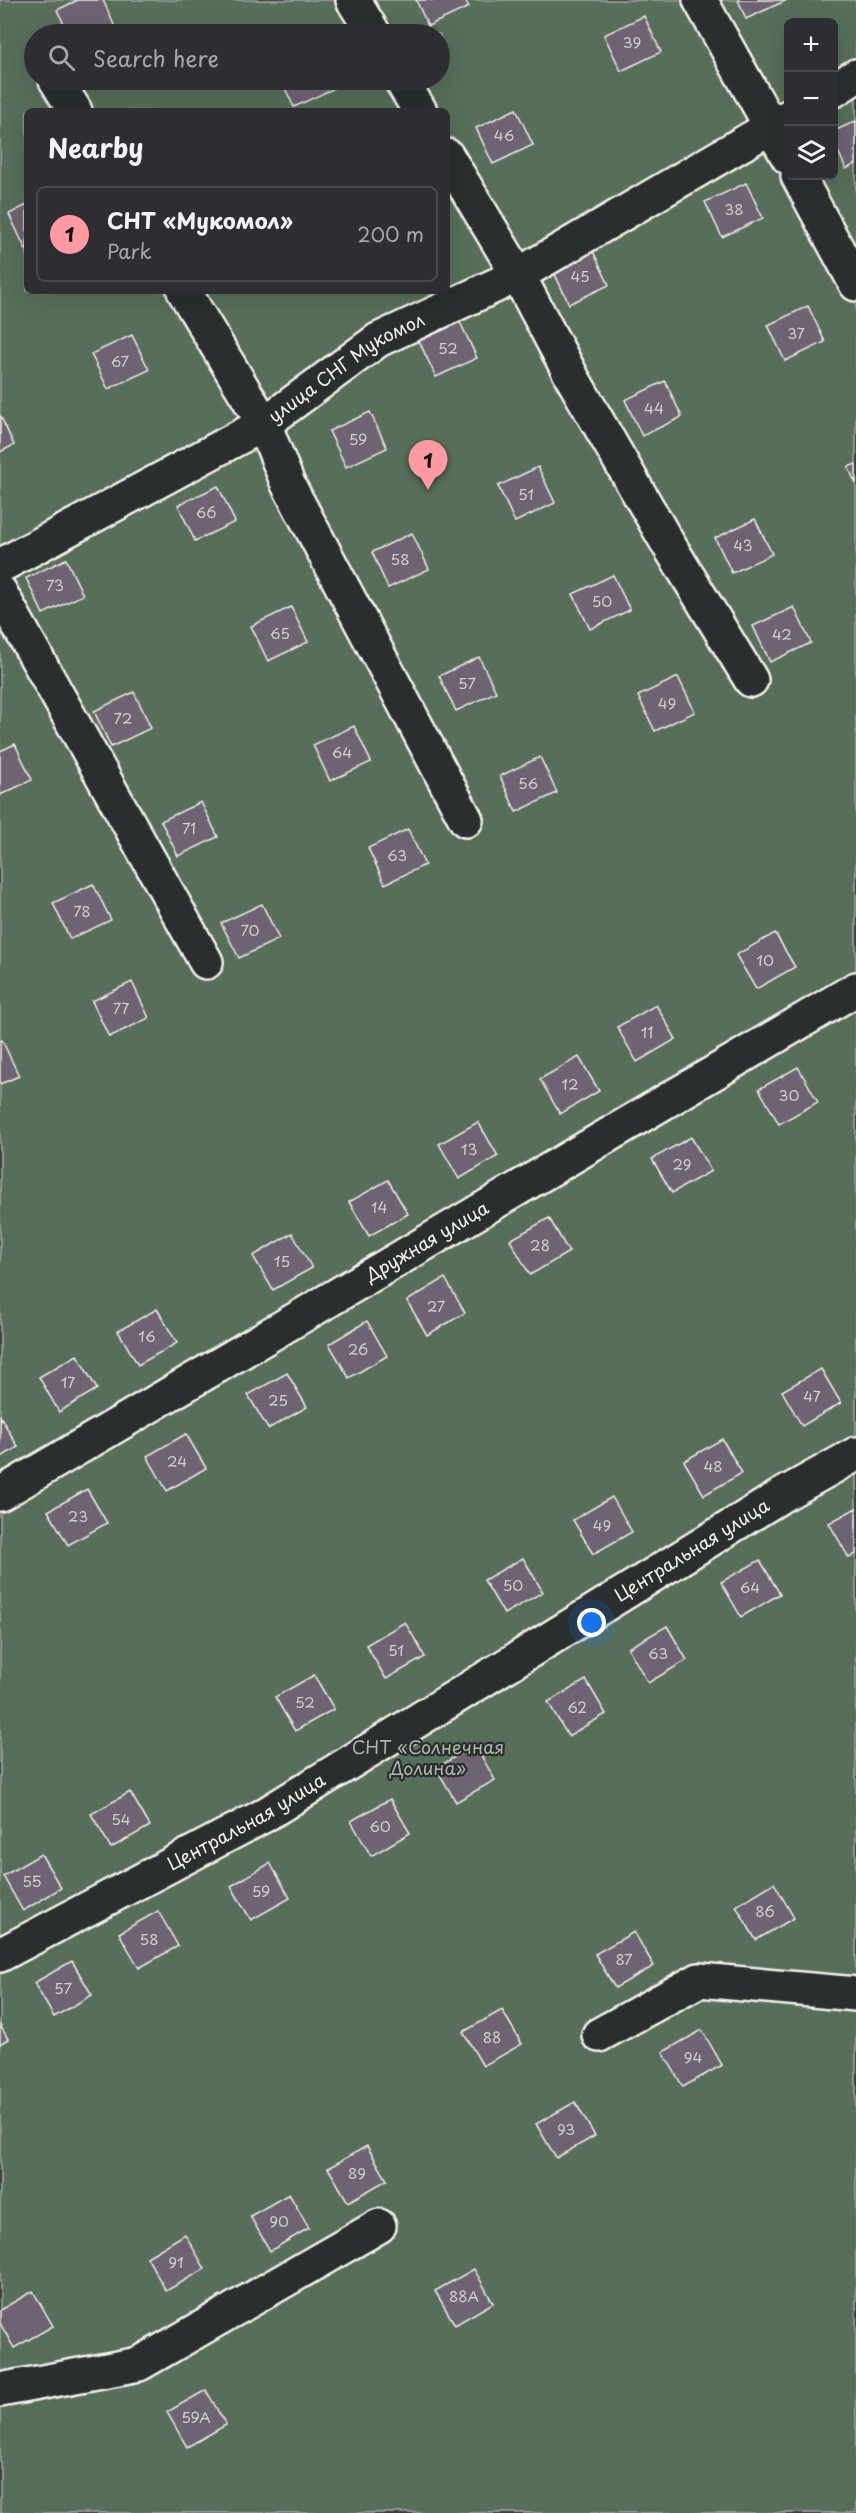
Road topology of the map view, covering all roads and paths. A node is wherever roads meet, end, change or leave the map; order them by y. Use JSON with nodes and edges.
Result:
{"nodes":[{"id":1,"x":353,"y":0,"type":"edge"},
{"id":2,"x":700,"y":0,"type":"edge"},
{"id":3,"x":368,"y":24,"type":"edge"},
{"id":4,"x":856,"y":76,"type":"edge"},
{"id":5,"x":838,"y":87,"type":"edge"},
{"id":6,"x":62,"y":90,"type":"edge"},
{"id":7,"x":407,"y":90,"type":"edge"},
{"id":8,"x":73,"y":108,"type":"edge"},
{"id":9,"x":418,"y":108,"type":"edge"},
{"id":10,"x":781,"y":122,"type":"edge"},
{"id":11,"x":450,"y":161,"type":"edge"},
{"id":12,"x":800,"y":180,"type":"edge"},
{"id":13,"x":518,"y":275,"type":"junction"},
{"id":14,"x":856,"y":284,"type":"edge"},
{"id":15,"x":186,"y":294,"type":"edge"},
{"id":16,"x":264,"y":424,"type":"junction"},
{"id":17,"x":0,"y":566,"type":"edge"},
{"id":18,"x":0,"y":592,"type":"edge"},
{"id":19,"x":751,"y":680,"type":"dead end"},
{"id":20,"x":466,"y":820,"type":"dead end"},
{"id":21,"x":206,"y":962,"type":"dead end"},
{"id":22,"x":856,"y":989,"type":"edge"},
{"id":23,"x":856,"y":1454,"type":"edge"},
{"id":24,"x":0,"y":1494,"type":"edge"},
{"id":25,"x":0,"y":1955,"type":"edge"},
{"id":26,"x":856,"y":1994,"type":"edge"},
{"id":27,"x":599,"y":2036,"type":"dead end"},
{"id":28,"x":378,"y":2226,"type":"dead end"},
{"id":29,"x":0,"y":2390,"type":"edge"}],
"edges":[{"from":1,"to":3,"type":"street"},
{"from":2,"to":10,"type":"street"},
{"from":4,"to":5,"type":"street"},
{"from":6,"to":8,"type":"street"},
{"from":7,"to":9,"type":"street"},
{"from":10,"to":13,"type":"street","name":"улица СНГ Мукомол"},
{"from":11,"to":13,"type":"street"},
{"from":12,"to":14,"type":"street"},
{"from":13,"to":16,"type":"street","name":"улица СНГ Мукомол"},
{"from":13,"to":19,"type":"street"},
{"from":15,"to":16,"type":"street"},
{"from":16,"to":17,"type":"street","name":"улица СНГ Мукомол"},
{"from":16,"to":20,"type":"street"},
{"from":18,"to":21,"type":"street"},
{"from":22,"to":24,"type":"street","name":"Дружная улица"},
{"from":23,"to":25,"type":"street","name":"Центральная улица"},
{"from":26,"to":27,"type":"street"},
{"from":28,"to":29,"type":"street"}]}
